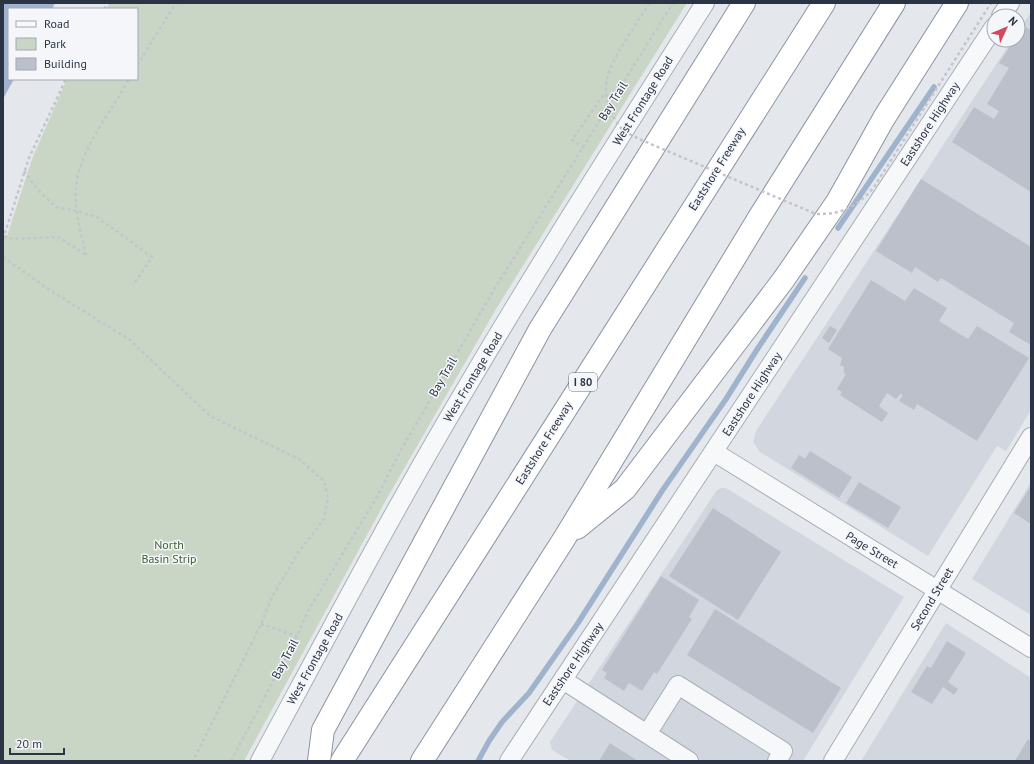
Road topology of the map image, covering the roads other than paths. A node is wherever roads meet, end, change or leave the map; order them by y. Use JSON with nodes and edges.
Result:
{"nodes":[{"id":1,"x":705,"y":3,"type":"edge"},
{"id":2,"x":744,"y":3,"type":"edge"},
{"id":3,"x":824,"y":3,"type":"edge"},
{"id":4,"x":894,"y":3,"type":"edge"},
{"id":5,"x":957,"y":3,"type":"edge"},
{"id":6,"x":986,"y":39,"type":"edge"},
{"id":7,"x":1031,"y":437,"type":"edge"},
{"id":8,"x":714,"y":452,"type":"junction"},
{"id":9,"x":564,"y":539,"type":"junction"},
{"id":10,"x":937,"y":589,"type":"junction"},
{"id":11,"x":1031,"y":648,"type":"edge"},
{"id":12,"x":563,"y":680,"type":"junction"},
{"id":13,"x":647,"y":734,"type":"junction"},
{"id":14,"x":517,"y":758,"type":"edge"},
{"id":15,"x":260,"y":761,"type":"edge"},
{"id":16,"x":319,"y":761,"type":"edge"},
{"id":17,"x":342,"y":761,"type":"edge"},
{"id":18,"x":422,"y":761,"type":"edge"},
{"id":19,"x":689,"y":761,"type":"edge"},
{"id":20,"x":777,"y":761,"type":"edge"},
{"id":21,"x":833,"y":761,"type":"edge"}],
"edges":[{"from":1,"to":15,"type":"street","name":"West Frontage Road"},
{"from":2,"to":16,"type":"highway"},
{"from":3,"to":17,"type":"highway","name":"Eastshore Freeway","number":"I 80"},
{"from":4,"to":9,"type":"highway"},
{"from":5,"to":9,"type":"highway"},
{"from":6,"to":8,"type":"street","name":"Eastshore Highway"},
{"from":7,"to":10,"type":"street","name":"Second Street"},
{"from":8,"to":10,"type":"street","name":"Page Street"},
{"from":8,"to":12,"type":"street","name":"Eastshore Highway"},
{"from":9,"to":18,"type":"highway"},
{"from":10,"to":11,"type":"street","name":"Page Street"},
{"from":10,"to":21,"type":"street","name":"Second Street"},
{"from":12,"to":13,"type":"street"},
{"from":12,"to":14,"type":"street","name":"Eastshore Highway"},
{"from":13,"to":19,"type":"street"},
{"from":13,"to":20,"type":"street"}]}
